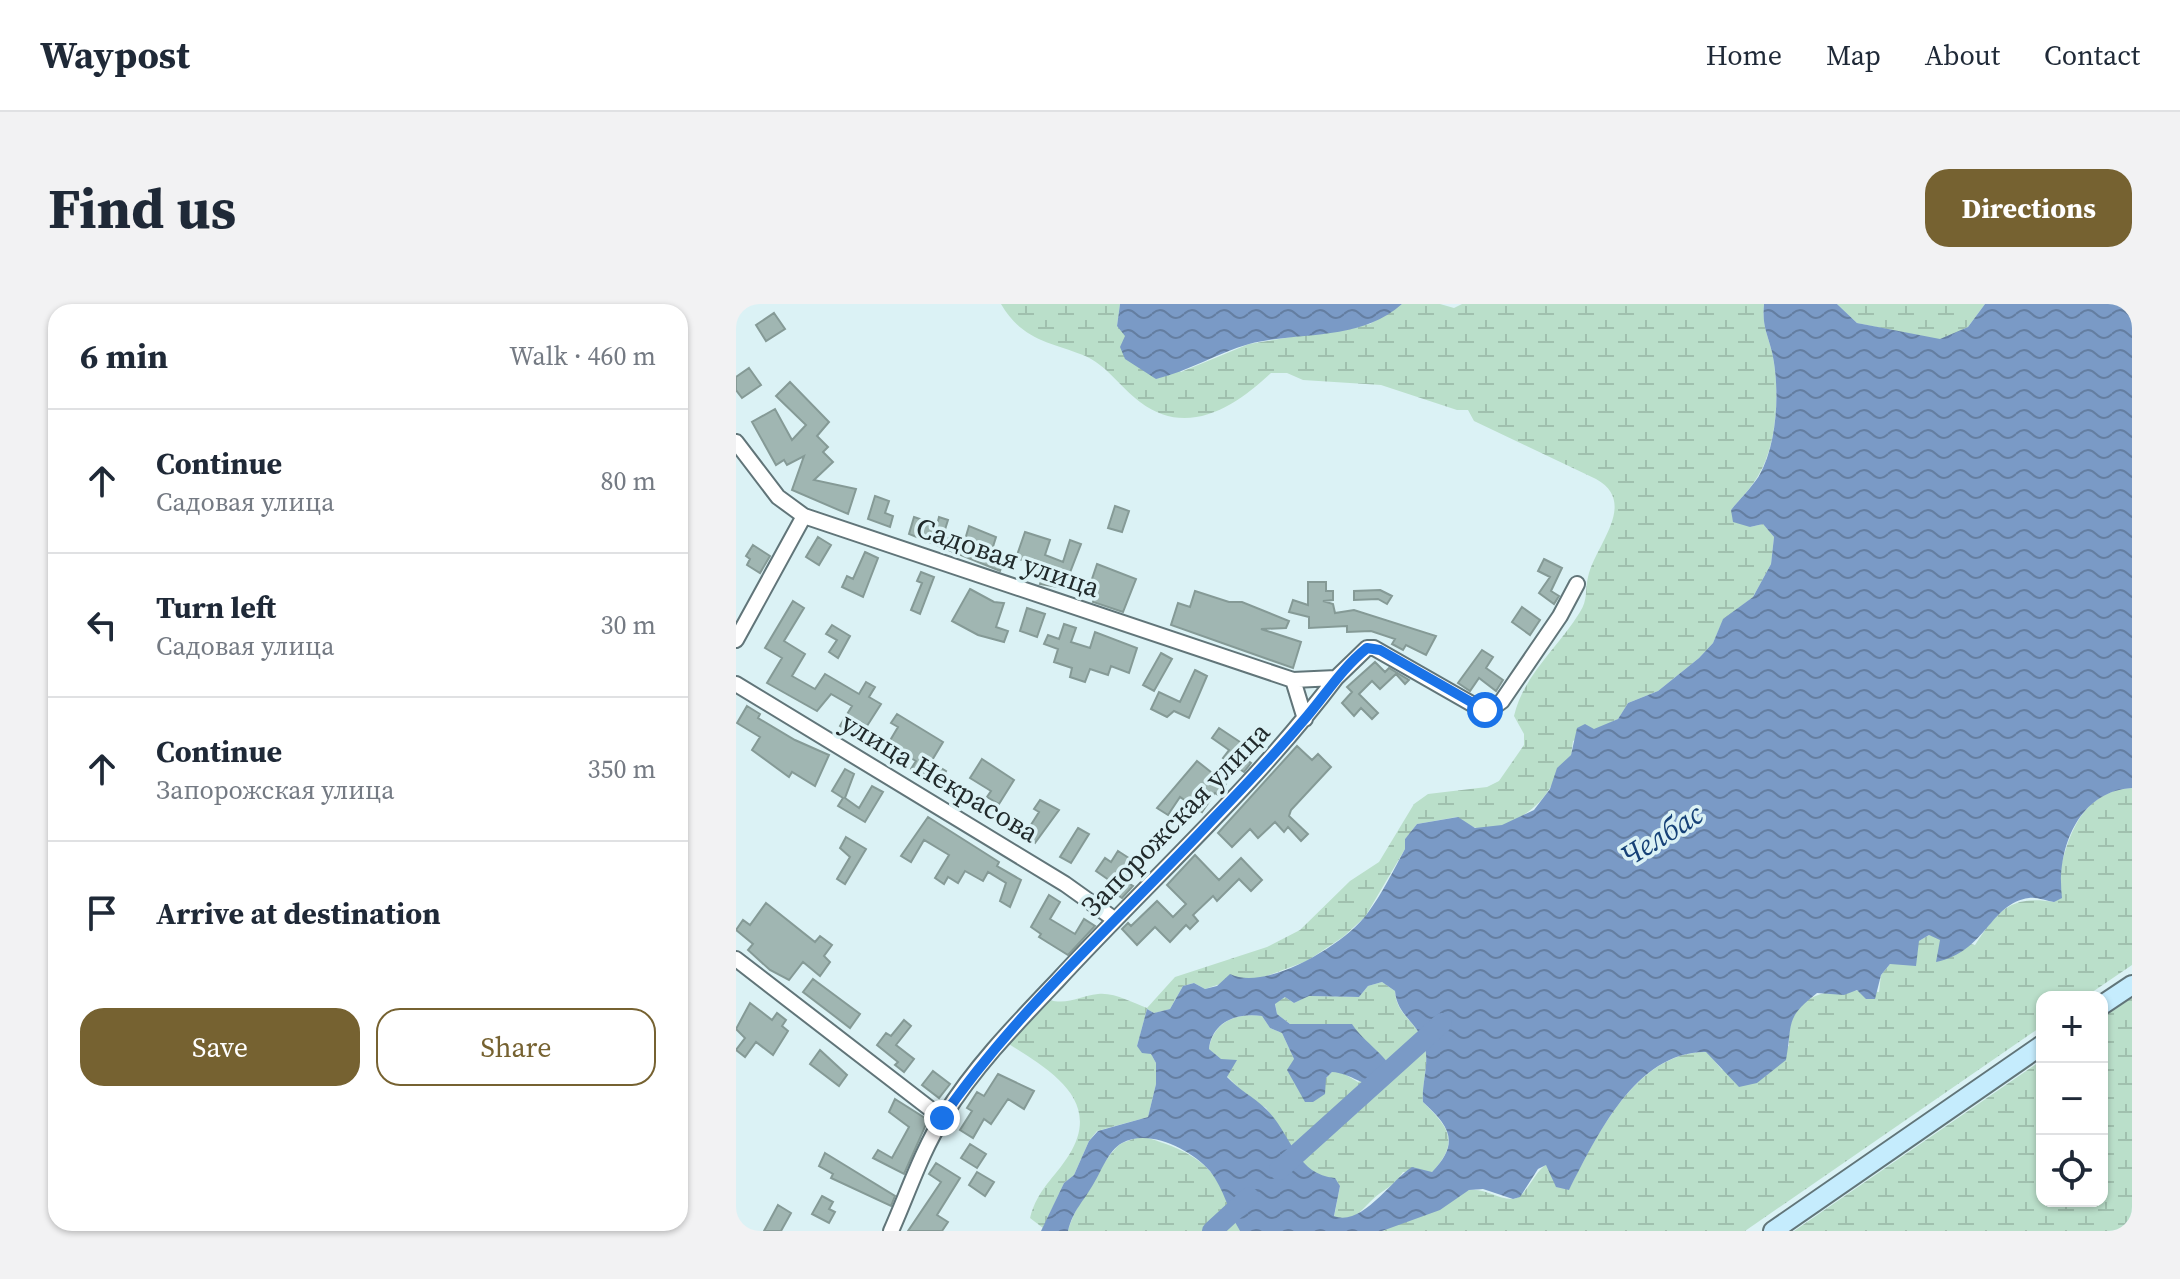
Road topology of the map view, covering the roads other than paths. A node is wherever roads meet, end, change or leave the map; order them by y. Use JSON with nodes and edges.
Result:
{"nodes":[{"id":1,"x":736,"y":442,"type":"edge"},
{"id":2,"x":804,"y":516,"type":"junction"},
{"id":3,"x":1577,"y":584,"type":"dead end"},
{"id":4,"x":736,"y":640,"type":"edge"},
{"id":5,"x":1336,"y":678,"type":"junction"},
{"id":6,"x":1293,"y":680,"type":"junction"},
{"id":7,"x":736,"y":684,"type":"edge"},
{"id":8,"x":1305,"y":719,"type":"junction"},
{"id":9,"x":1114,"y":919,"type":"junction"},
{"id":10,"x":736,"y":959,"type":"edge"},
{"id":11,"x":2132,"y":985,"type":"edge"},
{"id":12,"x":2108,"y":1001,"type":"edge"},
{"id":13,"x":2036,"y":1049,"type":"edge"},
{"id":14,"x":942,"y":1118,"type":"junction"},
{"id":15,"x":891,"y":1231,"type":"edge"},
{"id":16,"x":1773,"y":1231,"type":"edge"}],
"edges":[{"from":1,"to":2,"type":"street","name":"Садовая улица"},
{"from":2,"to":4,"type":"street"},
{"from":2,"to":6,"type":"street","name":"Садовая улица"},
{"from":3,"to":5,"type":"street"},
{"from":5,"to":6,"type":"street","name":"Садовая улица"},
{"from":5,"to":8,"type":"street","name":"Запорожская улица"},
{"from":6,"to":8,"type":"street"},
{"from":7,"to":9,"type":"street","name":"улица Некрасова"},
{"from":8,"to":9,"type":"street","name":"Запорожская улица"},
{"from":9,"to":14,"type":"street","name":"Запорожская улица"},
{"from":10,"to":14,"type":"street"},
{"from":11,"to":12,"type":"main road"},
{"from":13,"to":16,"type":"main road"},
{"from":14,"to":15,"type":"street","name":"Запорожская улица"}]}
